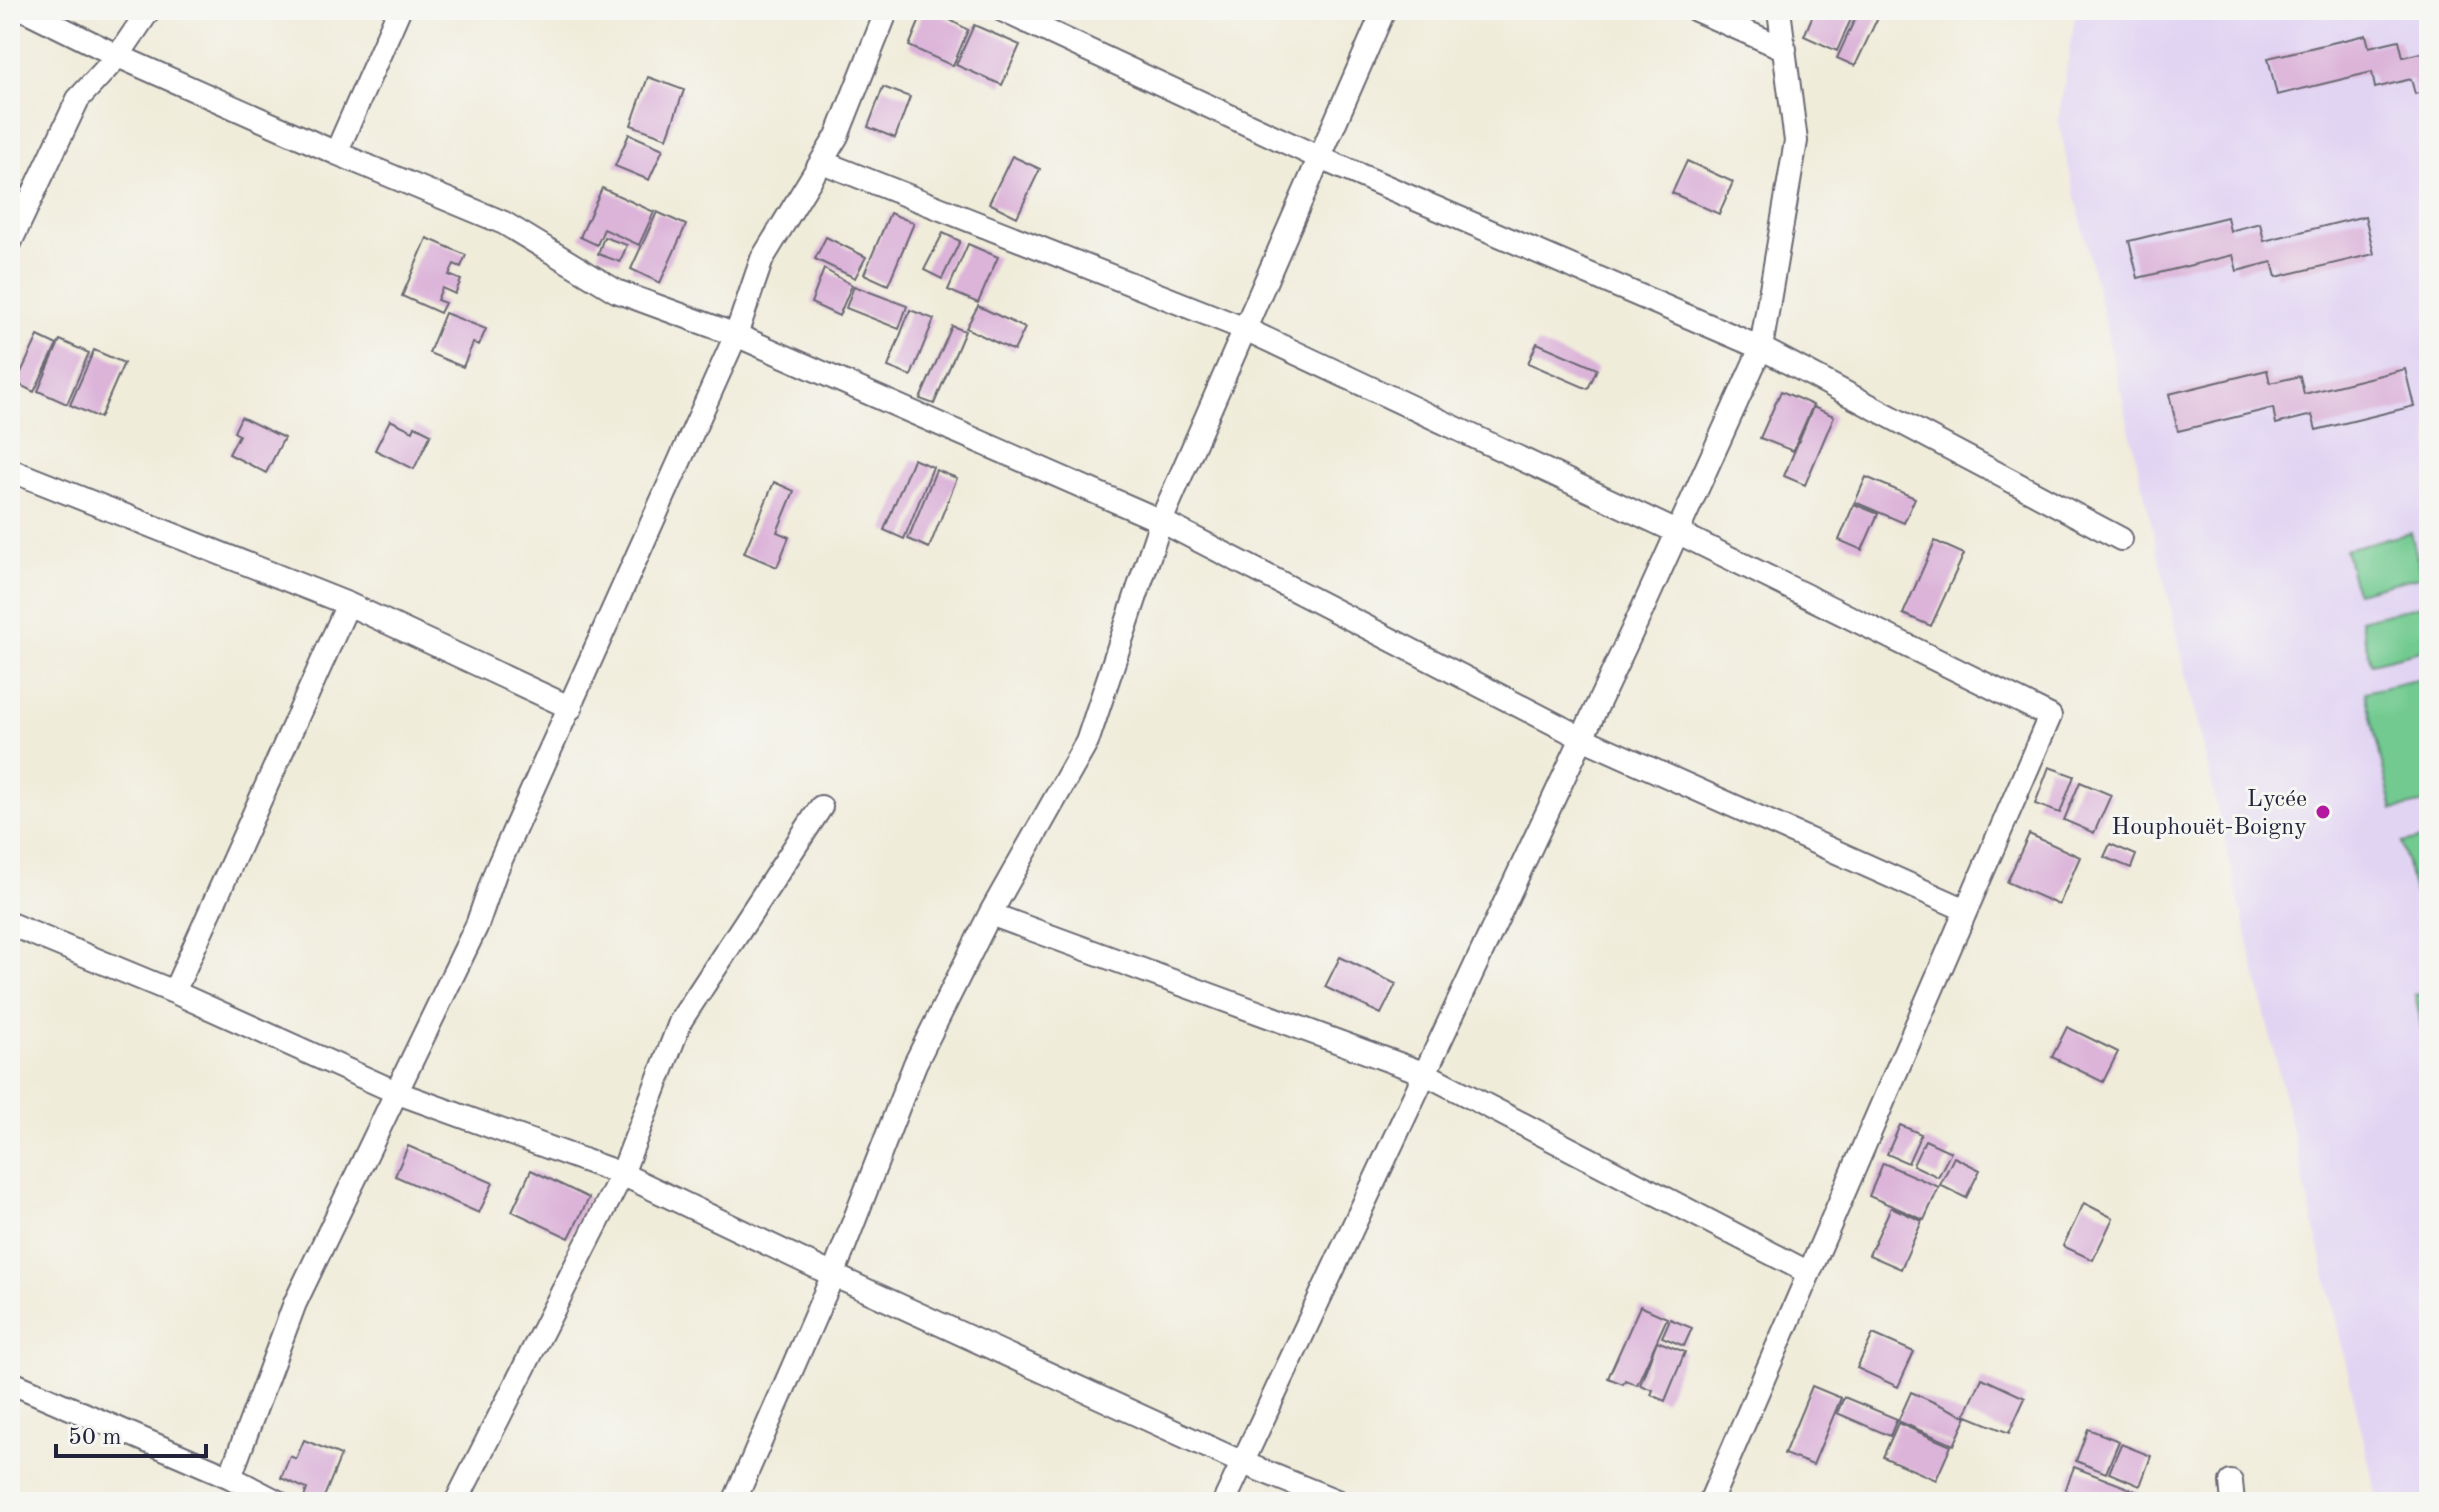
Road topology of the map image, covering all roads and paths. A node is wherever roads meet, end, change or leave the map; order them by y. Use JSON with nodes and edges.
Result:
{"nodes":[{"id":1,"x":25,"y":10,"type":"edge"},
{"id":2,"x":149,"y":10,"type":"edge"},
{"id":3,"x":399,"y":10,"type":"edge"},
{"id":4,"x":887,"y":10,"type":"edge"},
{"id":5,"x":1002,"y":10,"type":"edge"},
{"id":6,"x":1384,"y":10,"type":"edge"},
{"id":7,"x":1696,"y":10,"type":"edge"},
{"id":8,"x":1779,"y":10,"type":"edge"},
{"id":9,"x":1785,"y":49,"type":"junction"},
{"id":10,"x":118,"y":56,"type":"junction"},
{"id":11,"x":336,"y":153,"type":"junction"},
{"id":12,"x":1320,"y":158,"type":"junction"},
{"id":13,"x":822,"y":162,"type":"junction"},
{"id":14,"x":10,"y":243,"type":"edge"},
{"id":15,"x":1245,"y":329,"type":"junction"},
{"id":16,"x":736,"y":335,"type":"junction"},
{"id":17,"x":1761,"y":348,"type":"junction"},
{"id":18,"x":10,"y":470,"type":"edge"},
{"id":19,"x":1161,"y":521,"type":"junction"},
{"id":20,"x":1677,"y":532,"type":"junction"},
{"id":21,"x":2121,"y":539,"type":"dead end"},
{"id":22,"x":348,"y":604,"type":"junction"},
{"id":23,"x":571,"y":708,"type":"junction"},
{"id":24,"x":1582,"y":738,"type":"junction"},
{"id":25,"x":821,"y":807,"type":"dead end"},
{"id":26,"x":1966,"y":910,"type":"junction"},
{"id":27,"x":990,"y":914,"type":"junction"},
{"id":28,"x":10,"y":924,"type":"edge"},
{"id":29,"x":174,"y":992,"type":"junction"},
{"id":30,"x":1426,"y":1074,"type":"junction"},
{"id":31,"x":398,"y":1093,"type":"junction"},
{"id":32,"x":622,"y":1174,"type":"junction"},
{"id":33,"x":1809,"y":1273,"type":"junction"},
{"id":34,"x":833,"y":1275,"type":"junction"},
{"id":35,"x":10,"y":1382,"type":"edge"},
{"id":36,"x":1243,"y":1463,"type":"junction"},
{"id":37,"x":230,"y":1477,"type":"junction"},
{"id":38,"x":278,"y":1502,"type":"edge"},
{"id":39,"x":456,"y":1502,"type":"edge"},
{"id":40,"x":734,"y":1502,"type":"edge"},
{"id":41,"x":1224,"y":1502,"type":"edge"},
{"id":42,"x":1339,"y":1502,"type":"edge"},
{"id":43,"x":1710,"y":1502,"type":"edge"}],
"edges":[{"from":1,"to":10,"type":"street"},
{"from":2,"to":10,"type":"street"},
{"from":3,"to":11,"type":"street"},
{"from":4,"to":13,"type":"street"},
{"from":5,"to":12,"type":"street"},
{"from":6,"to":12,"type":"street"},
{"from":7,"to":9,"type":"street"},
{"from":8,"to":9,"type":"street"},
{"from":9,"to":17,"type":"street"},
{"from":10,"to":11,"type":"street"},
{"from":10,"to":14,"type":"street"},
{"from":11,"to":16,"type":"street"},
{"from":12,"to":15,"type":"street"},
{"from":12,"to":17,"type":"street"},
{"from":13,"to":15,"type":"street"},
{"from":13,"to":16,"type":"street"},
{"from":15,"to":19,"type":"street"},
{"from":15,"to":20,"type":"street"},
{"from":16,"to":19,"type":"street"},
{"from":16,"to":23,"type":"street"},
{"from":17,"to":20,"type":"street"},
{"from":17,"to":21,"type":"street"},
{"from":18,"to":22,"type":"street"},
{"from":19,"to":24,"type":"street"},
{"from":19,"to":27,"type":"street"},
{"from":20,"to":24,"type":"street"},
{"from":20,"to":26,"type":"street"},
{"from":22,"to":23,"type":"street"},
{"from":22,"to":29,"type":"street"},
{"from":23,"to":31,"type":"street"},
{"from":24,"to":26,"type":"street"},
{"from":24,"to":30,"type":"street"},
{"from":25,"to":32,"type":"street"},
{"from":26,"to":33,"type":"street"},
{"from":27,"to":30,"type":"street"},
{"from":27,"to":34,"type":"street"},
{"from":28,"to":29,"type":"street"},
{"from":29,"to":31,"type":"street"},
{"from":30,"to":33,"type":"street"},
{"from":30,"to":36,"type":"street"},
{"from":31,"to":32,"type":"street"},
{"from":31,"to":37,"type":"street"},
{"from":32,"to":34,"type":"street"},
{"from":32,"to":39,"type":"street"},
{"from":33,"to":43,"type":"street"},
{"from":34,"to":36,"type":"street"},
{"from":34,"to":40,"type":"street"},
{"from":35,"to":37,"type":"street"},
{"from":36,"to":41,"type":"street"},
{"from":36,"to":42,"type":"street"},
{"from":37,"to":38,"type":"street"}]}
